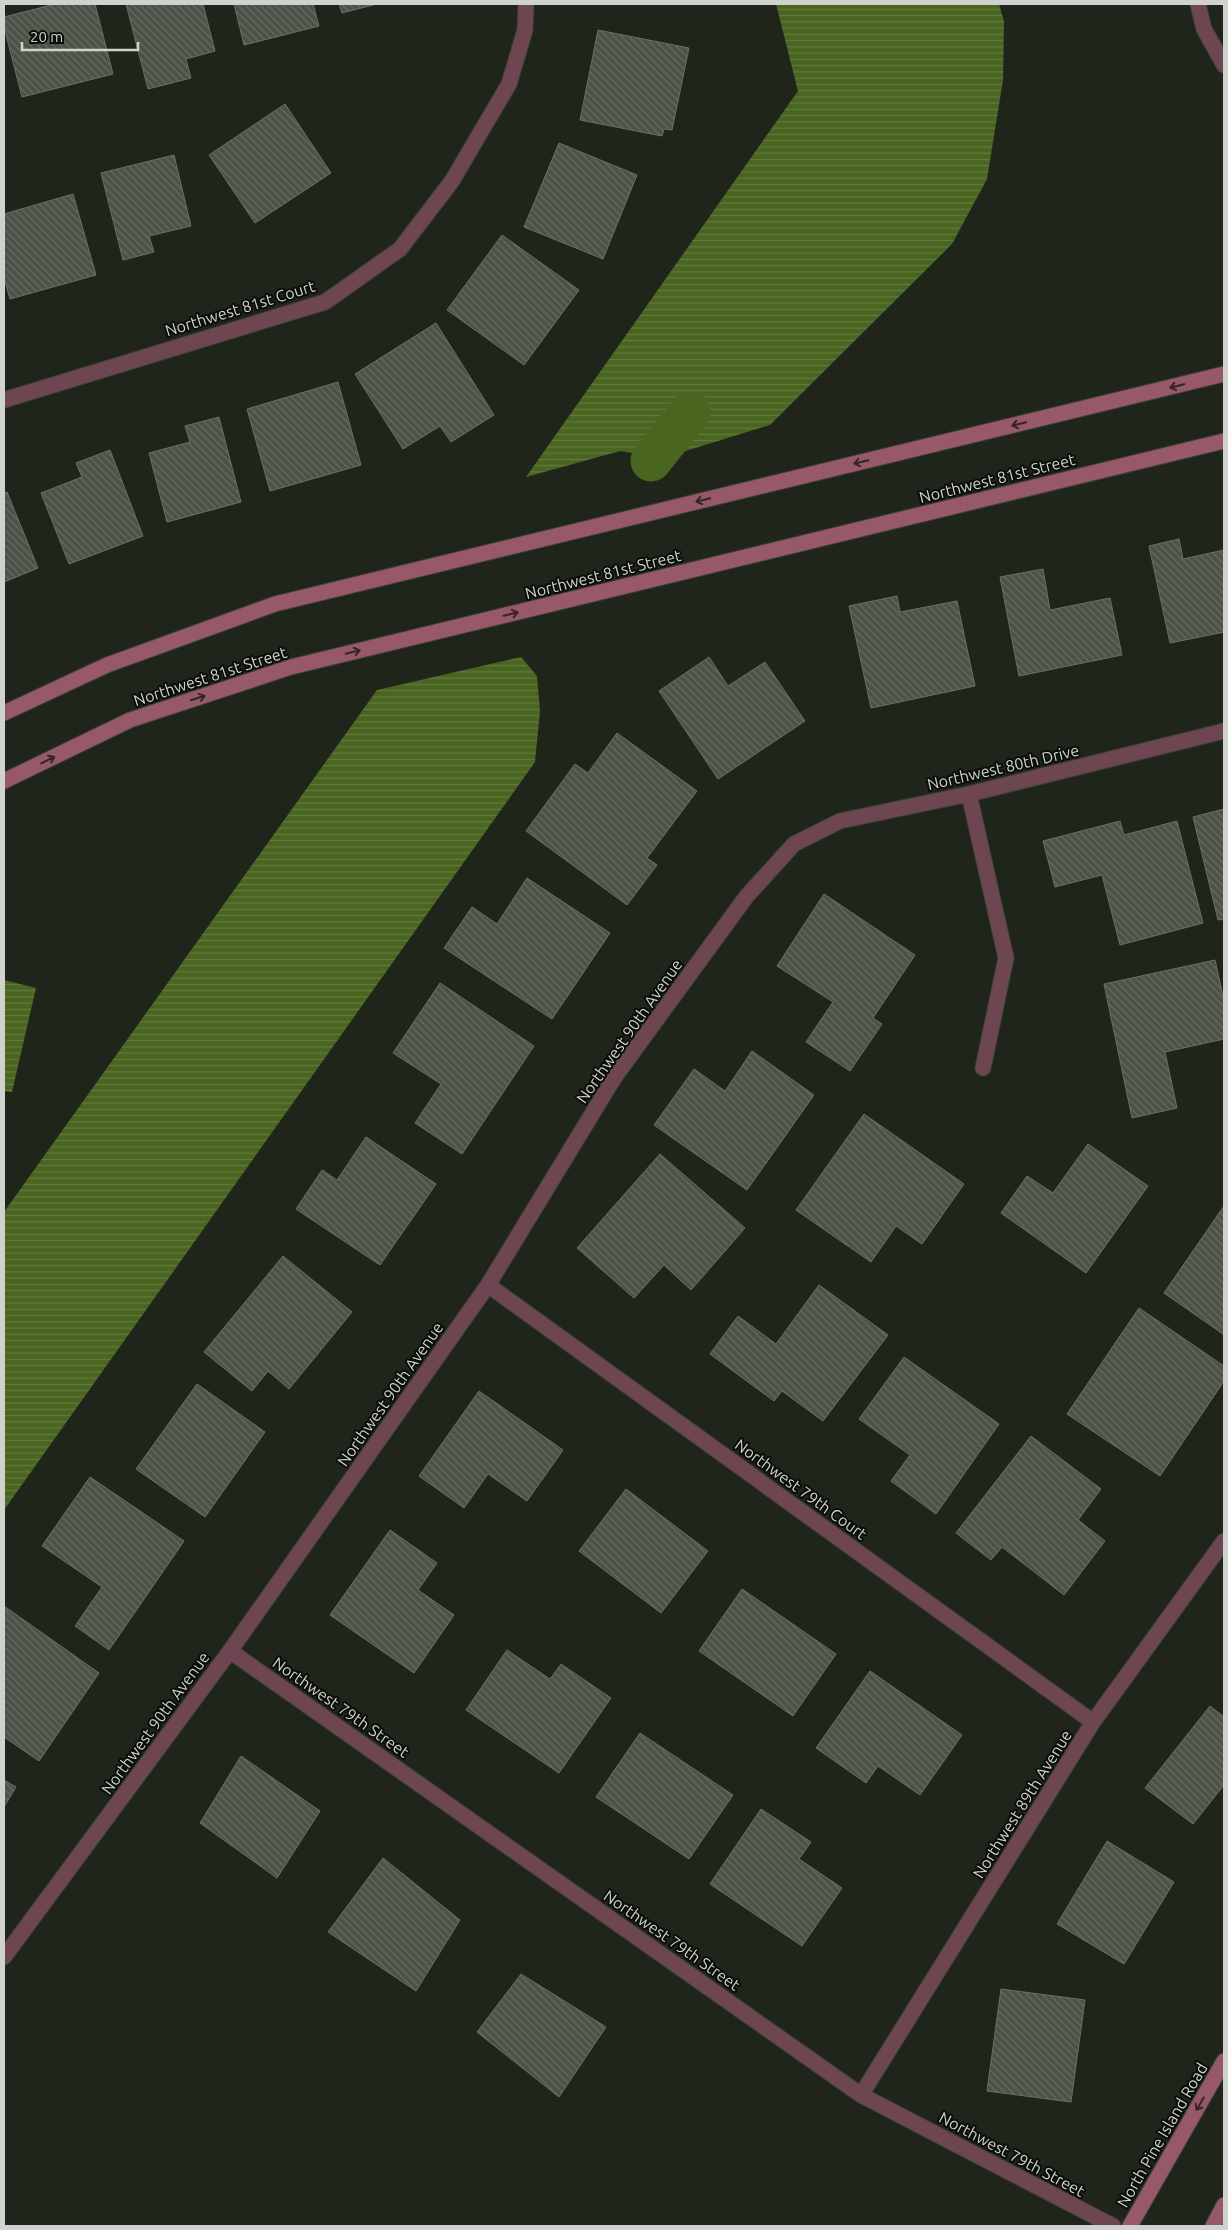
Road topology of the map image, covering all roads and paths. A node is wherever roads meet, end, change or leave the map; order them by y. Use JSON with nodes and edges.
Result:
{"nodes":[{"id":1,"x":526,"y":4,"type":"edge"},
{"id":2,"x":1198,"y":4,"type":"edge"},
{"id":3,"x":1224,"y":65,"type":"edge"},
{"id":4,"x":1224,"y":374,"type":"edge"},
{"id":5,"x":4,"y":400,"type":"edge"},
{"id":6,"x":1224,"y":441,"type":"edge"},
{"id":7,"x":4,"y":713,"type":"edge"},
{"id":8,"x":1224,"y":731,"type":"edge"},
{"id":9,"x":4,"y":781,"type":"edge"},
{"id":10,"x":969,"y":794,"type":"junction"},
{"id":11,"x":794,"y":844,"type":"joint"},
{"id":12,"x":984,"y":1068,"type":"dead end"},
{"id":13,"x":488,"y":1285,"type":"junction"},
{"id":14,"x":1224,"y":1541,"type":"edge"},
{"id":15,"x":230,"y":1651,"type":"junction"},
{"id":16,"x":1093,"y":1722,"type":"junction"},
{"id":17,"x":4,"y":1957,"type":"edge"},
{"id":18,"x":1224,"y":2061,"type":"edge"},
{"id":19,"x":861,"y":2095,"type":"junction"},
{"id":20,"x":1224,"y":2205,"type":"edge"},
{"id":21,"x":1113,"y":2226,"type":"edge"},
{"id":22,"x":1130,"y":2226,"type":"edge"},
{"id":23,"x":1213,"y":2226,"type":"edge"}],
"edges":[{"from":1,"to":5,"type":"street","name":"Northwest 81st Court"},
{"from":2,"to":3,"type":"street"},
{"from":4,"to":7,"type":"street","one_way":true},
{"from":9,"to":6,"type":"street","name":"Northwest 81st Street","one_way":true},
{"from":8,"to":10,"type":"street","name":"Northwest 80th Drive"},
{"from":10,"to":11,"type":"street","name":"Northwest 80th Drive"},
{"from":10,"to":12,"type":"street"},
{"from":11,"to":13,"type":"street","name":"Northwest 90th Avenue"},
{"from":13,"to":15,"type":"street","name":"Northwest 90th Avenue"},
{"from":13,"to":16,"type":"street","name":"Northwest 79th Court"},
{"from":14,"to":16,"type":"street","name":"Northwest 89th Avenue"},
{"from":15,"to":17,"type":"street","name":"Northwest 90th Avenue"},
{"from":15,"to":19,"type":"street","name":"Northwest 79th Street"},
{"from":16,"to":19,"type":"street","name":"Northwest 89th Avenue"},
{"from":18,"to":22,"type":"street","name":"North Pine Island Road","one_way":true},
{"from":19,"to":21,"type":"street","name":"Northwest 79th Street"},
{"from":20,"to":23,"type":"street"}]}
